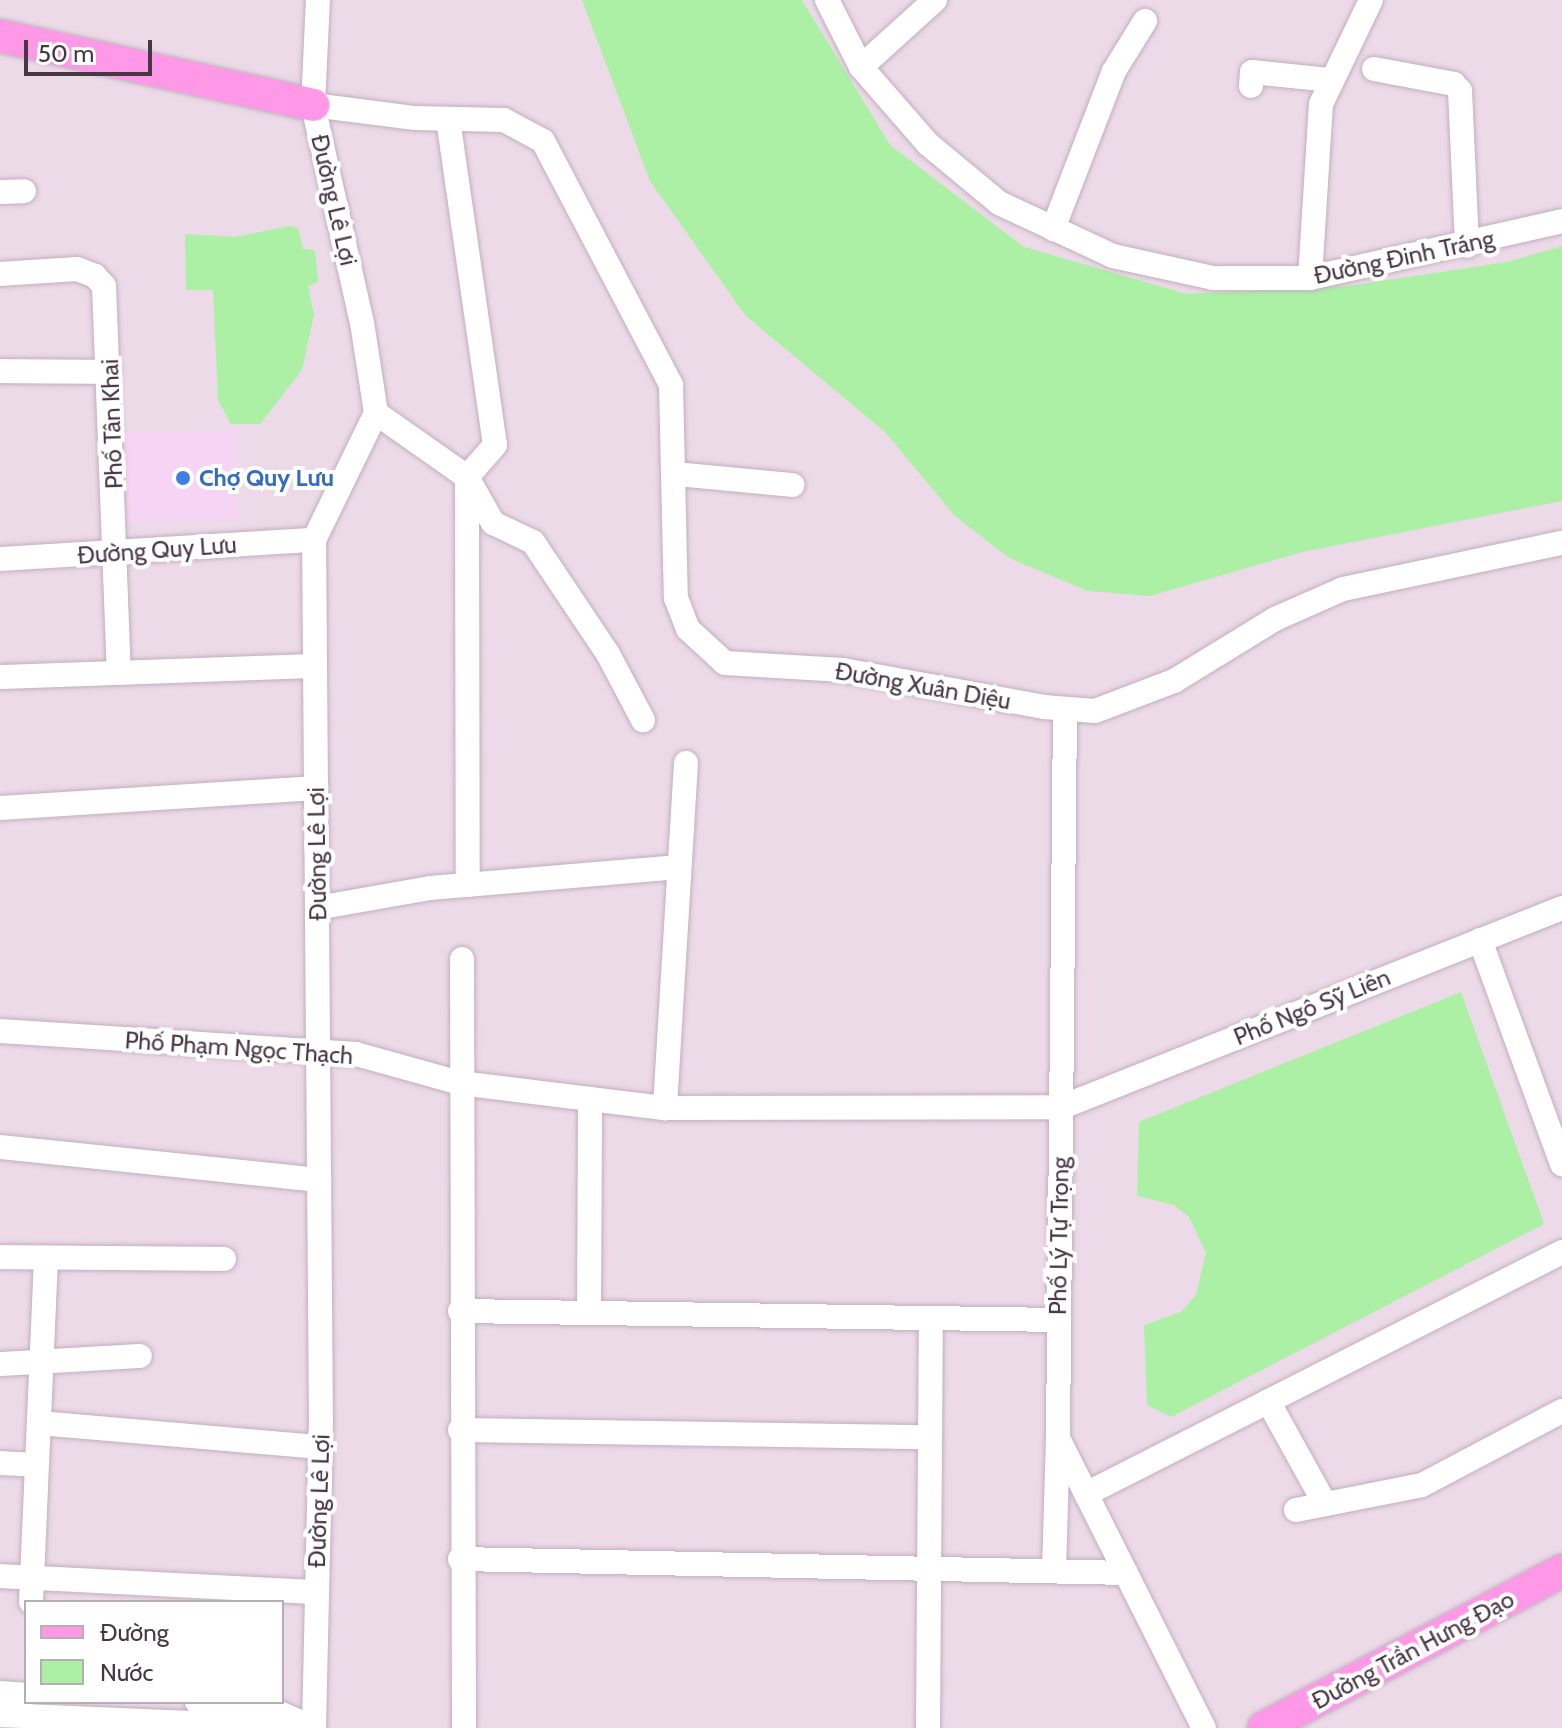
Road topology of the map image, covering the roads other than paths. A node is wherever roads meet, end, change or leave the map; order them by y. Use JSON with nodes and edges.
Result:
{"nodes":[{"id":1,"x":318,"y":0,"type":"edge"},
{"id":2,"x":827,"y":0,"type":"edge"},
{"id":3,"x":935,"y":0,"type":"edge"},
{"id":4,"x":1371,"y":0,"type":"edge"},
{"id":5,"x":1145,"y":21,"type":"dead end"},
{"id":6,"x":0,"y":36,"type":"edge"},
{"id":7,"x":861,"y":67,"type":"junction"},
{"id":8,"x":1374,"y":69,"type":"dead end"},
{"id":9,"x":1329,"y":80,"type":"junction"},
{"id":10,"x":1251,"y":86,"type":"dead end"},
{"id":11,"x":313,"y":105,"type":"junction"},
{"id":12,"x":448,"y":119,"type":"junction"},
{"id":13,"x":1562,"y":221,"type":"edge"},
{"id":14,"x":1053,"y":229,"type":"junction"},
{"id":15,"x":1467,"y":246,"type":"junction"},
{"id":16,"x":0,"y":274,"type":"edge"},
{"id":17,"x":1310,"y":278,"type":"junction"},
{"id":18,"x":0,"y":371,"type":"edge"},
{"id":19,"x":109,"y":372,"type":"junction"},
{"id":20,"x":376,"y":413,"type":"junction"},
{"id":21,"x":676,"y":474,"type":"junction"},
{"id":22,"x":467,"y":477,"type":"junction"},
{"id":23,"x":792,"y":485,"type":"dead end"},
{"id":24,"x":314,"y":540,"type":"junction"},
{"id":25,"x":1562,"y":543,"type":"edge"},
{"id":26,"x":117,"y":552,"type":"junction"},
{"id":27,"x":0,"y":559,"type":"edge"},
{"id":28,"x":315,"y":666,"type":"junction"},
{"id":29,"x":119,"y":673,"type":"junction"},
{"id":30,"x":0,"y":677,"type":"edge"},
{"id":31,"x":1065,"y":709,"type":"junction"},
{"id":32,"x":643,"y":720,"type":"dead end"},
{"id":33,"x":686,"y":763,"type":"dead end"},
{"id":34,"x":316,"y":788,"type":"junction"},
{"id":35,"x":0,"y":808,"type":"edge"},
{"id":36,"x":679,"y":867,"type":"junction"},
{"id":37,"x":468,"y":885,"type":"junction"},
{"id":38,"x":317,"y":908,"type":"junction"},
{"id":39,"x":1562,"y":908,"type":"edge"},
{"id":40,"x":1480,"y":940,"type":"junction"},
{"id":41,"x":462,"y":959,"type":"dead end"},
{"id":42,"x":0,"y":1031,"type":"edge"},
{"id":43,"x":320,"y":1054,"type":"junction"},
{"id":44,"x":460,"y":1083,"type":"junction"},
{"id":45,"x":590,"y":1099,"type":"junction"},
{"id":46,"x":1062,"y":1107,"type":"junction"},
{"id":47,"x":665,"y":1108,"type":"junction"},
{"id":48,"x":0,"y":1147,"type":"edge"},
{"id":49,"x":1562,"y":1164,"type":"edge"},
{"id":50,"x":319,"y":1180,"type":"junction"},
{"id":51,"x":1562,"y":1252,"type":"edge"},
{"id":52,"x":0,"y":1257,"type":"edge"},
{"id":53,"x":224,"y":1259,"type":"dead end"},
{"id":54,"x":46,"y":1260,"type":"junction"},
{"id":55,"x":460,"y":1311,"type":"junction"},
{"id":56,"x":589,"y":1313,"type":"junction"},
{"id":57,"x":931,"y":1318,"type":"junction"},
{"id":58,"x":1057,"y":1320,"type":"junction"},
{"id":59,"x":140,"y":1356,"type":"dead end"},
{"id":60,"x":0,"y":1364,"type":"edge"},
{"id":61,"x":41,"y":1364,"type":"junction"},
{"id":62,"x":1268,"y":1401,"type":"junction"},
{"id":63,"x":1562,"y":1411,"type":"edge"},
{"id":64,"x":39,"y":1423,"type":"junction"},
{"id":65,"x":460,"y":1430,"type":"junction"},
{"id":66,"x":930,"y":1437,"type":"junction"},
{"id":67,"x":1058,"y":1438,"type":"junction"},
{"id":68,"x":320,"y":1447,"type":"junction"},
{"id":69,"x":0,"y":1463,"type":"edge"},
{"id":70,"x":36,"y":1465,"type":"junction"},
{"id":71,"x":1086,"y":1494,"type":"junction"},
{"id":72,"x":1325,"y":1504,"type":"junction"},
{"id":73,"x":1296,"y":1510,"type":"dead end"},
{"id":74,"x":460,"y":1559,"type":"junction"},
{"id":75,"x":929,"y":1567,"type":"junction"},
{"id":76,"x":1054,"y":1571,"type":"junction"},
{"id":77,"x":1562,"y":1571,"type":"edge"},
{"id":78,"x":1126,"y":1573,"type":"junction"},
{"id":79,"x":0,"y":1576,"type":"edge"},
{"id":80,"x":31,"y":1590,"type":"edge"},
{"id":81,"x":317,"y":1592,"type":"junction"},
{"id":82,"x":0,"y":1693,"type":"edge"},
{"id":83,"x":24,"y":1703,"type":"edge"},
{"id":84,"x":26,"y":1704,"type":"edge"},
{"id":85,"x":240,"y":1704,"type":"edge"},
{"id":86,"x":0,"y":1715,"type":"edge"},
{"id":87,"x":136,"y":1717,"type":"edge"},
{"id":88,"x":305,"y":1728,"type":"edge"},
{"id":89,"x":314,"y":1728,"type":"edge"},
{"id":90,"x":464,"y":1728,"type":"edge"},
{"id":91,"x":928,"y":1728,"type":"edge"},
{"id":92,"x":1204,"y":1728,"type":"edge"},
{"id":93,"x":1264,"y":1728,"type":"edge"}],
"edges":[{"from":1,"to":11,"type":"street","name":"Đường Lê Lợi"},
{"from":2,"to":7,"type":"street","name":"Đường Đinh Tráng"},
{"from":3,"to":7,"type":"street"},
{"from":4,"to":9,"type":"street"},
{"from":5,"to":14,"type":"street"},
{"from":6,"to":11,"type":"main road"},
{"from":7,"to":14,"type":"street","name":"Đường Đinh Tráng"},
{"from":8,"to":15,"type":"street"},
{"from":9,"to":10,"type":"street"},
{"from":9,"to":17,"type":"street"},
{"from":11,"to":12,"type":"street","name":"Đường Xuân Diệu"},
{"from":11,"to":20,"type":"street","name":"Đường Lê Lợi"},
{"from":12,"to":21,"type":"street","name":"Đường Xuân Diệu"},
{"from":12,"to":22,"type":"street"},
{"from":13,"to":15,"type":"street","name":"Đường Đinh Tráng"},
{"from":14,"to":17,"type":"street","name":"Đường Đinh Tráng"},
{"from":15,"to":17,"type":"street","name":"Đường Đinh Tráng"},
{"from":16,"to":19,"type":"street","name":"Phố Tân Khai"},
{"from":18,"to":19,"type":"street"},
{"from":19,"to":26,"type":"street","name":"Phố Tân Khai"},
{"from":20,"to":22,"type":"street"},
{"from":20,"to":24,"type":"street","name":"Đường Lê Lợi"},
{"from":21,"to":23,"type":"street"},
{"from":21,"to":31,"type":"street","name":"Đường Xuân Diệu"},
{"from":22,"to":32,"type":"street"},
{"from":22,"to":37,"type":"street"},
{"from":24,"to":26,"type":"street","name":"Đường Quy Lưu"},
{"from":24,"to":28,"type":"street","name":"Đường Lê Lợi"},
{"from":25,"to":31,"type":"street","name":"Đường Xuân Diệu"},
{"from":26,"to":27,"type":"street","name":"Đường Quy Lưu"},
{"from":26,"to":29,"type":"street","name":"Phố Tân Khai"},
{"from":28,"to":29,"type":"street"},
{"from":28,"to":34,"type":"street","name":"Đường Lê Lợi"},
{"from":29,"to":30,"type":"street"},
{"from":31,"to":46,"type":"street","name":"Phố Lý Tự Trọng"},
{"from":33,"to":36,"type":"street"},
{"from":34,"to":35,"type":"street"},
{"from":34,"to":38,"type":"street","name":"Đường Lê Lợi"},
{"from":36,"to":37,"type":"street"},
{"from":36,"to":47,"type":"street"},
{"from":37,"to":38,"type":"street"},
{"from":38,"to":43,"type":"street","name":"Đường Lê Lợi"},
{"from":39,"to":40,"type":"street","name":"Phố Ngô Sỹ Liên"},
{"from":40,"to":46,"type":"street","name":"Phố Ngô Sỹ Liên"},
{"from":40,"to":49,"type":"street"},
{"from":41,"to":44,"type":"street"},
{"from":42,"to":43,"type":"street","name":"Phố Phạm Ngọc Thạch"},
{"from":43,"to":44,"type":"street","name":"Phố Phạm Ngọc Thạch"},
{"from":43,"to":50,"type":"street","name":"Đường Lê Lợi"},
{"from":44,"to":45,"type":"street","name":"Phố Phạm Ngọc Thạch"},
{"from":44,"to":55,"type":"street"},
{"from":45,"to":47,"type":"street","name":"Phố Phạm Ngọc Thạch"},
{"from":45,"to":56,"type":"street"},
{"from":46,"to":47,"type":"street","name":"Phố Phạm Ngọc Thạch"},
{"from":46,"to":58,"type":"street","name":"Phố Lý Tự Trọng"},
{"from":48,"to":50,"type":"street"},
{"from":50,"to":68,"type":"street","name":"Đường Lê Lợi"},
{"from":51,"to":62,"type":"street"},
{"from":52,"to":54,"type":"street"},
{"from":53,"to":54,"type":"street"},
{"from":54,"to":61,"type":"street"},
{"from":55,"to":56,"type":"street"},
{"from":55,"to":65,"type":"street"},
{"from":56,"to":57,"type":"street"},
{"from":57,"to":58,"type":"street"},
{"from":57,"to":66,"type":"street"},
{"from":58,"to":67,"type":"street","name":"Phố Lý Tự Trọng"},
{"from":59,"to":61,"type":"street"},
{"from":60,"to":61,"type":"street"},
{"from":61,"to":64,"type":"street"},
{"from":62,"to":71,"type":"street"},
{"from":62,"to":72,"type":"street"},
{"from":63,"to":72,"type":"street"},
{"from":64,"to":68,"type":"street"},
{"from":64,"to":70,"type":"street"},
{"from":65,"to":66,"type":"street"},
{"from":65,"to":74,"type":"street"},
{"from":66,"to":75,"type":"street"},
{"from":67,"to":71,"type":"street","name":"Phố Lý Tự Trọng"},
{"from":67,"to":76,"type":"street"},
{"from":68,"to":81,"type":"street","name":"Đường Lê Lợi"},
{"from":69,"to":70,"type":"street"},
{"from":70,"to":80,"type":"street"},
{"from":71,"to":78,"type":"street","name":"Phố Lý Tự Trọng"},
{"from":72,"to":73,"type":"street"},
{"from":74,"to":75,"type":"street"},
{"from":74,"to":90,"type":"street"},
{"from":75,"to":76,"type":"street"},
{"from":75,"to":91,"type":"street"},
{"from":76,"to":78,"type":"street"},
{"from":77,"to":93,"type":"main road","name":"Đường Trần Hưng Đạo"},
{"from":78,"to":92,"type":"street","name":"Phố Lý Tự Trọng"},
{"from":79,"to":80,"type":"street"},
{"from":80,"to":81,"type":"street"},
{"from":81,"to":89,"type":"street","name":"Đường Lê Lợi"},
{"from":82,"to":83,"type":"street"},
{"from":84,"to":86,"type":"street"},
{"from":84,"to":87,"type":"street"},
{"from":85,"to":89,"type":"street"},
{"from":87,"to":88,"type":"street"}]}
